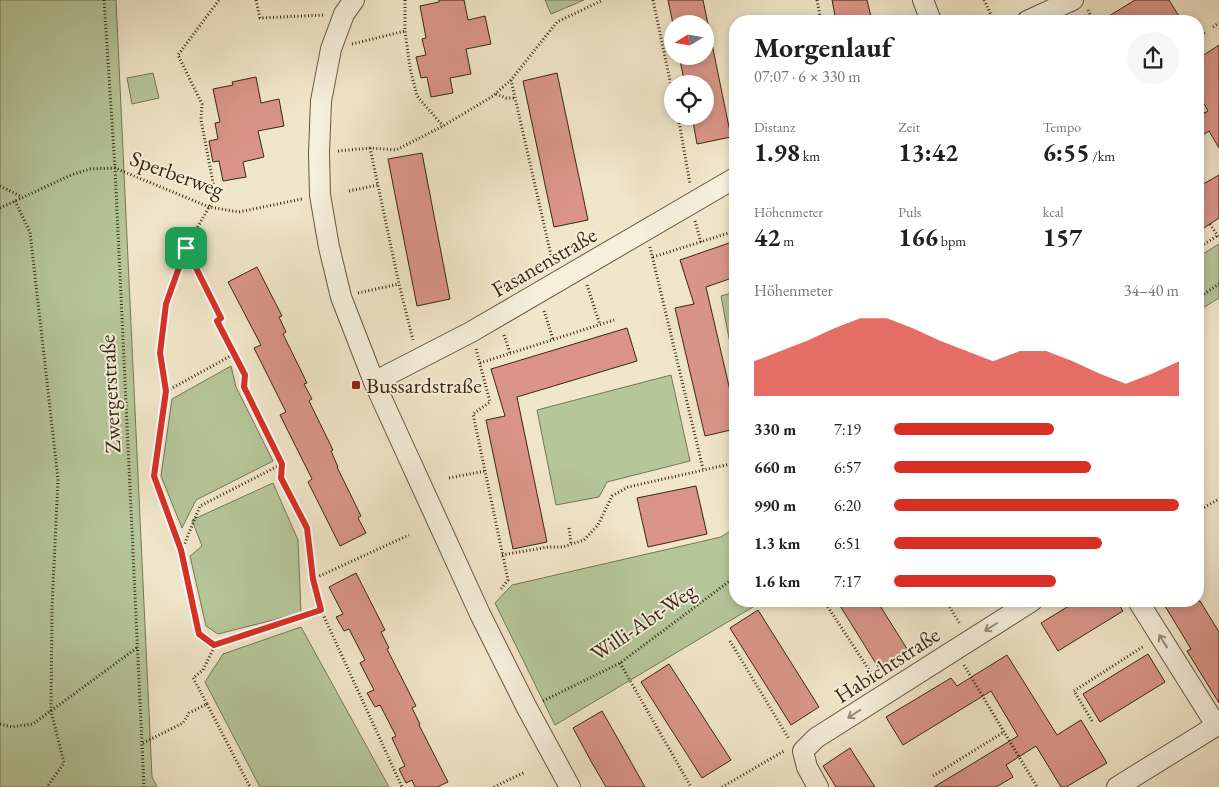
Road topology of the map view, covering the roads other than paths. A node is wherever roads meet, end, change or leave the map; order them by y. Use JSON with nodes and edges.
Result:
{"nodes":[{"id":1,"x":354,"y":0,"type":"edge"},
{"id":2,"x":923,"y":0,"type":"edge"},
{"id":3,"x":1073,"y":0,"type":"edge"},
{"id":4,"x":929,"y":15,"type":"edge"},
{"id":5,"x":1039,"y":15,"type":"edge"},
{"id":6,"x":729,"y":182,"type":"edge"},
{"id":7,"x":374,"y":382,"type":"junction"},
{"id":8,"x":1022,"y":607,"type":"edge"},
{"id":9,"x":1142,"y":607,"type":"edge"},
{"id":10,"x":1218,"y":724,"type":"edge"},
{"id":11,"x":570,"y":787,"type":"edge"},
{"id":12,"x":818,"y":787,"type":"edge"},
{"id":13,"x":1116,"y":787,"type":"edge"}],
"edges":[{"from":1,"to":7,"type":"street"},
{"from":2,"to":4,"type":"street"},
{"from":3,"to":5,"type":"street"},
{"from":6,"to":7,"type":"street","name":"Fasanenstraße"},
{"from":7,"to":11,"type":"street"},
{"from":8,"to":12,"type":"street","name":"Habichtstraße","one_way":true},
{"from":10,"to":9,"type":"street","one_way":true},
{"from":10,"to":13,"type":"street"}]}
